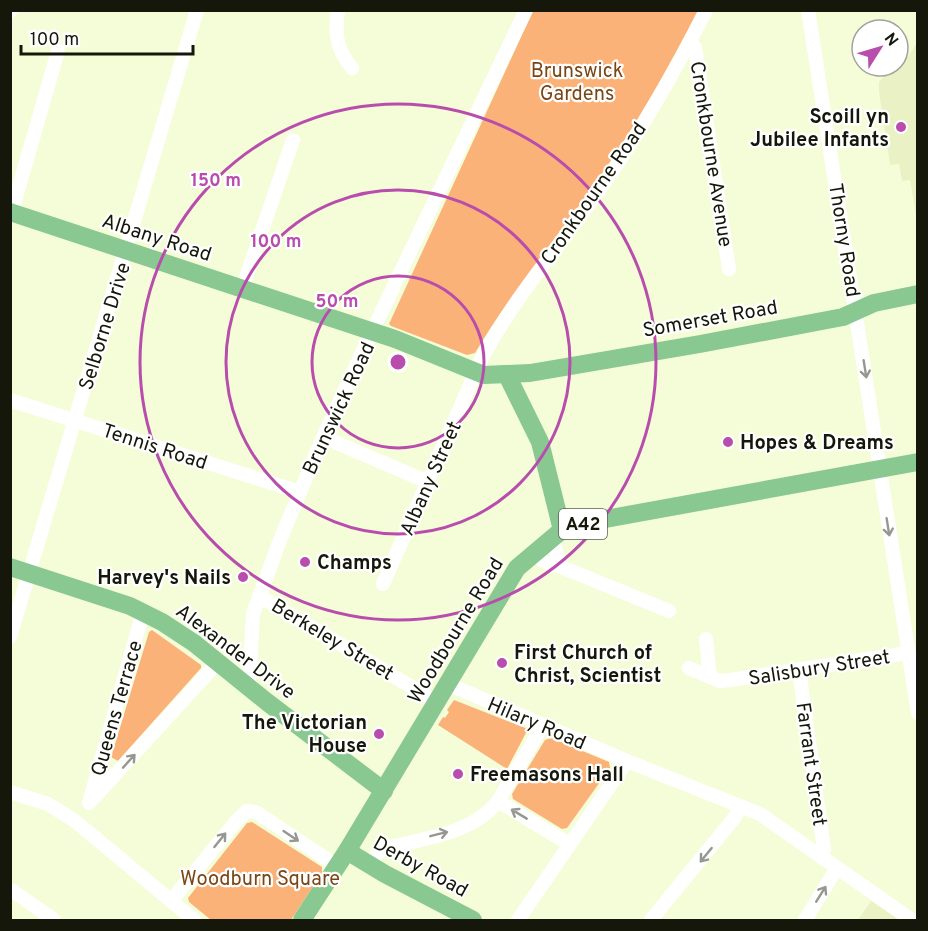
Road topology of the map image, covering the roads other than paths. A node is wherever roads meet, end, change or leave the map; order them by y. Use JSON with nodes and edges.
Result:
{"nodes":[{"id":1,"x":197,"y":10,"type":"edge"},
{"id":2,"x":338,"y":10,"type":"edge"},
{"id":3,"x":526,"y":10,"type":"edge"},
{"id":4,"x":706,"y":10,"type":"edge"},
{"id":5,"x":808,"y":10,"type":"edge"},
{"id":6,"x":689,"y":43,"type":"junction"},
{"id":7,"x":58,"y":51,"type":"dead end"},
{"id":8,"x":352,"y":68,"type":"dead end"},
{"id":9,"x":292,"y":140,"type":"dead end"},
{"id":10,"x":11,"y":214,"type":"edge"},
{"id":11,"x":127,"y":250,"type":"junction"},
{"id":12,"x":729,"y":268,"type":"dead end"},
{"id":13,"x":242,"y":289,"type":"junction"},
{"id":14,"x":918,"y":294,"type":"edge"},
{"id":15,"x":856,"y":311,"type":"junction"},
{"id":16,"x":373,"y":332,"type":"junction"},
{"id":17,"x":476,"y":373,"type":"junction"},
{"id":18,"x":507,"y":375,"type":"junction"},
{"id":19,"x":10,"y":400,"type":"edge"},
{"id":20,"x":75,"y":420,"type":"junction"},
{"id":21,"x":323,"y":437,"type":"junction"},
{"id":22,"x":918,"y":462,"type":"edge"},
{"id":23,"x":880,"y":469,"type":"junction"},
{"id":24,"x":428,"y":482,"type":"junction"},
{"id":25,"x":300,"y":492,"type":"junction"},
{"id":26,"x":557,"y":533,"type":"junction"},
{"id":27,"x":531,"y":555,"type":"junction"},
{"id":28,"x":10,"y":567,"type":"edge"},
{"id":29,"x":560,"y":567,"type":"junction"},
{"id":30,"x":30,"y":573,"type":"junction"},
{"id":31,"x":383,"y":584,"type":"dead end"},
{"id":32,"x":259,"y":596,"type":"junction"},
{"id":33,"x":669,"y":611,"type":"dead end"},
{"id":34,"x":144,"y":612,"type":"junction"},
{"id":35,"x":911,"y":634,"type":"edge"},
{"id":36,"x":10,"y":637,"type":"edge"},
{"id":37,"x":706,"y":639,"type":"dead end"},
{"id":38,"x":908,"y":652,"type":"junction"},
{"id":39,"x":218,"y":662,"type":"junction"},
{"id":40,"x":689,"y":668,"type":"dead end"},
{"id":41,"x":799,"y":670,"type":"junction"},
{"id":42,"x":710,"y":677,"type":"junction"},
{"id":43,"x":448,"y":684,"type":"junction"},
{"id":44,"x":246,"y":685,"type":"junction"},
{"id":45,"x":437,"y":702,"type":"junction"},
{"id":46,"x":918,"y":713,"type":"edge"},
{"id":47,"x":543,"y":725,"type":"junction"},
{"id":48,"x":627,"y":761,"type":"junction"},
{"id":49,"x":384,"y":790,"type":"junction"},
{"id":50,"x":10,"y":792,"type":"edge"},
{"id":51,"x":498,"y":801,"type":"junction"},
{"id":52,"x":740,"y":807,"type":"junction"},
{"id":53,"x":569,"y":844,"type":"junction"},
{"id":54,"x":347,"y":851,"type":"junction"},
{"id":55,"x":822,"y":858,"type":"junction"},
{"id":56,"x":370,"y":864,"type":"junction"},
{"id":57,"x":337,"y":866,"type":"junction"},
{"id":58,"x":837,"y":868,"type":"junction"},
{"id":59,"x":13,"y":891,"type":"dead end"},
{"id":60,"x":171,"y":901,"type":"junction"},
{"id":61,"x":471,"y":920,"type":"edge"},
{"id":62,"x":54,"y":921,"type":"edge"},
{"id":63,"x":194,"y":921,"type":"edge"},
{"id":64,"x":302,"y":921,"type":"edge"},
{"id":65,"x":518,"y":921,"type":"edge"},
{"id":66,"x":651,"y":921,"type":"edge"},
{"id":67,"x":805,"y":921,"type":"edge"},
{"id":68,"x":912,"y":921,"type":"edge"}],
"edges":[{"from":1,"to":11,"type":"street","name":"Selborne Drive"},
{"from":2,"to":8,"type":"street"},
{"from":3,"to":16,"type":"street","name":"Brunswick Road"},
{"from":4,"to":6,"type":"street","name":"Cronkbourne Road"},
{"from":5,"to":15,"type":"street","name":"Thorny Road"},
{"from":6,"to":12,"type":"street","name":"Cronkbourne Avenue"},
{"from":6,"to":17,"type":"street","name":"Cronkbourne Road"},
{"from":7,"to":10,"type":"street"},
{"from":9,"to":13,"type":"street"},
{"from":10,"to":11,"type":"main road","name":"Albany Road"},
{"from":11,"to":13,"type":"main road","name":"Albany Road"},
{"from":11,"to":20,"type":"street","name":"Selborne Drive"},
{"from":13,"to":16,"type":"main road","name":"Albany Road"},
{"from":14,"to":15,"type":"main road","name":"Somerset Road"},
{"from":15,"to":18,"type":"main road","name":"Somerset Road"},
{"from":15,"to":23,"type":"street","name":"Thorny Road","one_way":true},
{"from":16,"to":17,"type":"main road","name":"Albany Road"},
{"from":16,"to":21,"type":"street","name":"Brunswick Road"},
{"from":17,"to":18,"type":"main road","name":"Albany Road"},
{"from":17,"to":24,"type":"street","name":"Albany Street"},
{"from":18,"to":26,"type":"main road"},
{"from":19,"to":20,"type":"street","name":"Tennis Road"},
{"from":20,"to":25,"type":"street","name":"Tennis Road"},
{"from":20,"to":30,"type":"street","name":"Selborne Drive"},
{"from":21,"to":24,"type":"street"},
{"from":21,"to":25,"type":"street","name":"Brunswick Road"},
{"from":22,"to":23,"type":"main road","name":"Woodbourne Road","number":"A42"},
{"from":23,"to":26,"type":"main road","name":"Woodbourne Road","number":"A42"},
{"from":23,"to":35,"type":"street","name":"Thorny Road","one_way":true},
{"from":24,"to":31,"type":"street","name":"Albany Street"},
{"from":25,"to":32,"type":"street","name":"Brunswick Road"},
{"from":26,"to":27,"type":"main road","name":"Woodbourne Road","number":"A42"},
{"from":26,"to":29,"type":"street"},
{"from":27,"to":29,"type":"street"},
{"from":27,"to":43,"type":"main road","name":"Woodbourne Road","number":"A42"},
{"from":28,"to":30,"type":"main road","name":"Alexander Drive"},
{"from":29,"to":33,"type":"street"},
{"from":30,"to":34,"type":"main road","name":"Alexander Drive"},
{"from":30,"to":36,"type":"street","name":"Selborne Drive"},
{"from":32,"to":44,"type":"street","name":"Brunswick Road"},
{"from":32,"to":45,"type":"street","name":"Berkeley Street"},
{"from":34,"to":39,"type":"main road","name":"Alexander Drive"},
{"from":34,"to":39,"type":"street","name":"Queens Terrace","one_way":true},
{"from":35,"to":38,"type":"street","name":"Thorny Road"},
{"from":37,"to":42,"type":"street"},
{"from":38,"to":41,"type":"street","name":"Salisbury Street"},
{"from":38,"to":46,"type":"street","name":"Thorny Road"},
{"from":39,"to":44,"type":"main road","name":"Alexander Drive"},
{"from":40,"to":42,"type":"street","name":"Salisbury Street"},
{"from":41,"to":42,"type":"street","name":"Salisbury Street"},
{"from":41,"to":55,"type":"street","name":"Farrant Street"},
{"from":43,"to":45,"type":"main road","name":"Woodbourne Road","number":"A42"},
{"from":43,"to":47,"type":"street","name":"Hilary Road"},
{"from":44,"to":49,"type":"main road","name":"Alexander Drive"},
{"from":45,"to":49,"type":"main road","name":"Woodbourne Road","number":"A42"},
{"from":47,"to":48,"type":"street","name":"Hilary Road"},
{"from":47,"to":51,"type":"street"},
{"from":48,"to":52,"type":"street","name":"Hilary Road"},
{"from":48,"to":53,"type":"street"},
{"from":49,"to":54,"type":"main road","name":"Woodbourne Road","number":"A42"},
{"from":50,"to":60,"type":"street"},
{"from":53,"to":51,"type":"street","one_way":true},
{"from":56,"to":51,"type":"street","one_way":true},
{"from":52,"to":55,"type":"street","name":"Hilary Road"},
{"from":52,"to":66,"type":"street","one_way":true},
{"from":53,"to":65,"type":"street"},
{"from":54,"to":56,"type":"main road","name":"Derby Road"},
{"from":54,"to":57,"type":"main road","name":"Woodbourne Road","number":"A42"},
{"from":55,"to":58,"type":"street","name":"Hilary Road"},
{"from":56,"to":61,"type":"main road","name":"Derby Road"},
{"from":60,"to":57,"type":"street","one_way":true},
{"from":57,"to":64,"type":"main road","name":"Woodbourne Road","number":"A42"},
{"from":67,"to":58,"type":"street","one_way":true},
{"from":58,"to":68,"type":"street","name":"Hilary Road"},
{"from":59,"to":62,"type":"street"},
{"from":60,"to":63,"type":"street"}]}
